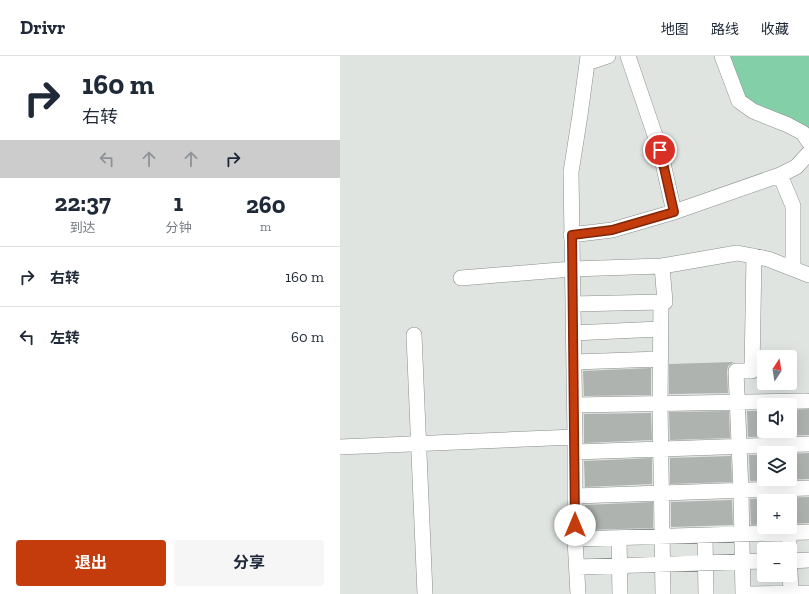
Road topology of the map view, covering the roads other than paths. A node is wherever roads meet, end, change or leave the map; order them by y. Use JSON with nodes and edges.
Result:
{"nodes":[{"id":1,"x":608,"y":56,"type":"edge"},
{"id":2,"x":628,"y":56,"type":"edge"},
{"id":3,"x":722,"y":56,"type":"edge"},
{"id":4,"x":587,"y":59,"type":"edge"},
{"id":5,"x":809,"y":142,"type":"edge"},
{"id":6,"x":809,"y":152,"type":"edge"},
{"id":7,"x":780,"y":175,"type":"junction"},
{"id":8,"x":674,"y":212,"type":"junction"},
{"id":9,"x":572,"y":235,"type":"junction"},
{"id":10,"x":754,"y":256,"type":"junction"},
{"id":11,"x":662,"y":266,"type":"junction"},
{"id":12,"x":793,"y":268,"type":"junction"},
{"id":13,"x":572,"y":269,"type":"junction"},
{"id":14,"x":809,"y":275,"type":"edge"},
{"id":15,"x":461,"y":278,"type":"dead end"},
{"id":16,"x":660,"y":302,"type":"junction"},
{"id":17,"x":573,"y":304,"type":"junction"},
{"id":18,"x":660,"y":329,"type":"junction"},
{"id":19,"x":573,"y":333,"type":"junction"},
{"id":20,"x":414,"y":335,"type":"dead end"},
{"id":21,"x":660,"y":359,"type":"junction"},
{"id":22,"x":574,"y":362,"type":"junction"},
{"id":23,"x":806,"y":401,"type":"dead end"},
{"id":24,"x":737,"y":403,"type":"junction"},
{"id":25,"x":660,"y":404,"type":"junction"},
{"id":26,"x":574,"y":405,"type":"junction"},
{"id":27,"x":575,"y":437,"type":"junction"},
{"id":28,"x":418,"y":444,"type":"junction"},
{"id":29,"x":809,"y":444,"type":"edge"},
{"id":30,"x":739,"y":446,"type":"junction"},
{"id":31,"x":340,"y":447,"type":"edge"},
{"id":32,"x":661,"y":449,"type":"junction"},
{"id":33,"x":575,"y":452,"type":"junction"},
{"id":34,"x":809,"y":488,"type":"edge"},
{"id":35,"x":741,"y":491,"type":"junction"},
{"id":36,"x":661,"y":493,"type":"junction"},
{"id":37,"x":575,"y":496,"type":"junction"},
{"id":38,"x":809,"y":532,"type":"edge"},
{"id":39,"x":797,"y":533,"type":"edge"},
{"id":40,"x":742,"y":534,"type":"junction"},
{"id":41,"x":757,"y":534,"type":"edge"},
{"id":42,"x":662,"y":536,"type":"junction"},
{"id":43,"x":705,"y":536,"type":"junction"},
{"id":44,"x":576,"y":539,"type":"junction"},
{"id":45,"x":619,"y":539,"type":"junction"},
{"id":46,"x":809,"y":560,"type":"edge"},
{"id":47,"x":757,"y":561,"type":"edge"},
{"id":48,"x":797,"y":561,"type":"edge"},
{"id":49,"x":742,"y":562,"type":"junction"},
{"id":50,"x":705,"y":563,"type":"junction"},
{"id":51,"x":662,"y":564,"type":"junction"},
{"id":52,"x":620,"y":566,"type":"junction"},
{"id":53,"x":577,"y":567,"type":"junction"},
{"id":54,"x":790,"y":582,"type":"edge"},
{"id":55,"x":809,"y":593,"type":"edge"},
{"id":56,"x":425,"y":594,"type":"edge"},
{"id":57,"x":578,"y":594,"type":"edge"},
{"id":58,"x":620,"y":594,"type":"edge"},
{"id":59,"x":663,"y":594,"type":"edge"},
{"id":60,"x":706,"y":594,"type":"edge"},
{"id":61,"x":743,"y":594,"type":"edge"},
{"id":62,"x":748,"y":594,"type":"edge"},
{"id":63,"x":791,"y":594,"type":"edge"}],
"edges":[{"from":1,"to":4,"type":"street"},
{"from":2,"to":8,"type":"street"},
{"from":3,"to":5,"type":"street"},
{"from":4,"to":9,"type":"street"},
{"from":6,"to":7,"type":"street"},
{"from":7,"to":8,"type":"street"},
{"from":7,"to":12,"type":"street"},
{"from":8,"to":9,"type":"street"},
{"from":9,"to":13,"type":"street"},
{"from":10,"to":11,"type":"street"},
{"from":10,"to":12,"type":"street"},
{"from":10,"to":24,"type":"street"},
{"from":11,"to":13,"type":"street"},
{"from":11,"to":16,"type":"street"},
{"from":12,"to":14,"type":"street"},
{"from":13,"to":15,"type":"street"},
{"from":13,"to":17,"type":"street"},
{"from":16,"to":17,"type":"street"},
{"from":16,"to":18,"type":"street"},
{"from":17,"to":19,"type":"street"},
{"from":18,"to":19,"type":"street"},
{"from":18,"to":21,"type":"street"},
{"from":19,"to":22,"type":"street"},
{"from":20,"to":28,"type":"street"},
{"from":21,"to":22,"type":"street"},
{"from":21,"to":25,"type":"street"},
{"from":22,"to":26,"type":"street"},
{"from":23,"to":24,"type":"street"},
{"from":24,"to":25,"type":"street"},
{"from":24,"to":30,"type":"street"},
{"from":25,"to":26,"type":"street"},
{"from":25,"to":32,"type":"street"},
{"from":26,"to":27,"type":"street"},
{"from":27,"to":28,"type":"street"},
{"from":27,"to":33,"type":"street"},
{"from":28,"to":31,"type":"street"},
{"from":28,"to":56,"type":"street"},
{"from":29,"to":30,"type":"street"},
{"from":30,"to":32,"type":"street"},
{"from":30,"to":35,"type":"street"},
{"from":32,"to":33,"type":"street"},
{"from":32,"to":36,"type":"street"},
{"from":33,"to":37,"type":"street"},
{"from":34,"to":35,"type":"street"},
{"from":35,"to":36,"type":"street"},
{"from":35,"to":40,"type":"street"},
{"from":36,"to":37,"type":"street"},
{"from":36,"to":42,"type":"street"},
{"from":37,"to":44,"type":"street"},
{"from":38,"to":39,"type":"street"},
{"from":40,"to":41,"type":"street"},
{"from":40,"to":43,"type":"street"},
{"from":40,"to":49,"type":"street"},
{"from":42,"to":43,"type":"street"},
{"from":42,"to":45,"type":"street"},
{"from":42,"to":51,"type":"street"},
{"from":43,"to":50,"type":"street"},
{"from":44,"to":45,"type":"street"},
{"from":44,"to":53,"type":"street"},
{"from":45,"to":52,"type":"street"},
{"from":46,"to":48,"type":"street"},
{"from":47,"to":49,"type":"street"},
{"from":49,"to":50,"type":"street"},
{"from":49,"to":61,"type":"street"},
{"from":50,"to":51,"type":"street"},
{"from":50,"to":60,"type":"street"},
{"from":51,"to":52,"type":"street"},
{"from":51,"to":59,"type":"street"},
{"from":52,"to":53,"type":"street"},
{"from":52,"to":58,"type":"street"},
{"from":53,"to":57,"type":"street"},
{"from":54,"to":63,"type":"street"},
{"from":55,"to":63,"type":"street"},
{"from":62,"to":63,"type":"street"}]}
